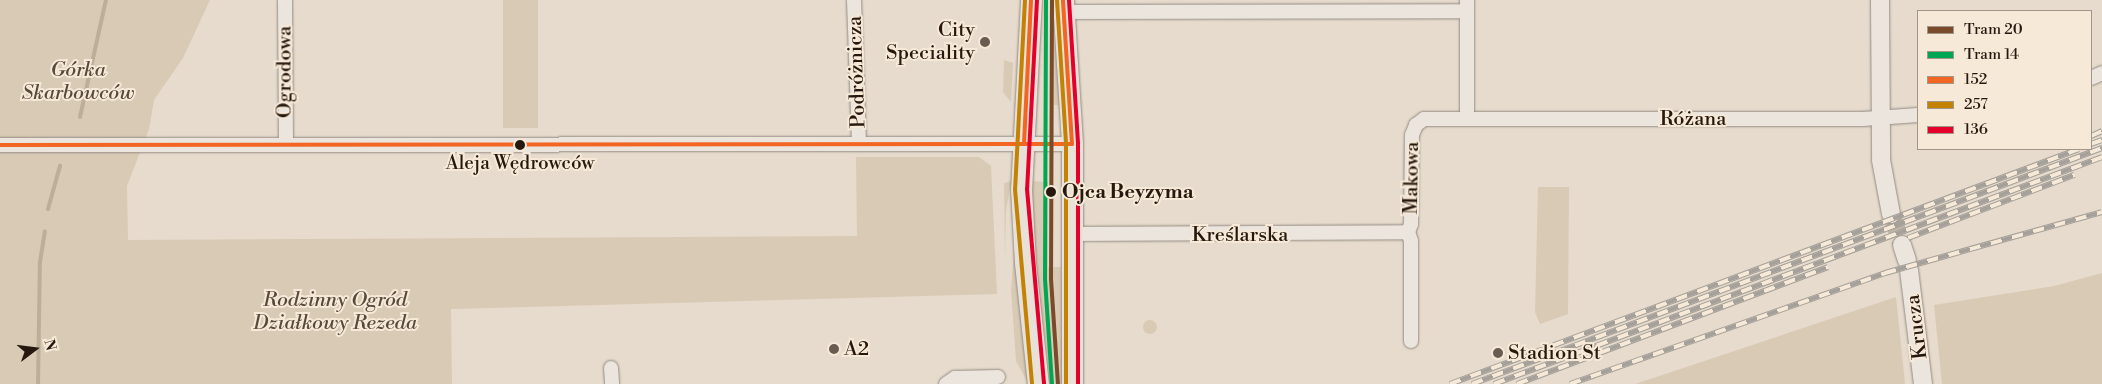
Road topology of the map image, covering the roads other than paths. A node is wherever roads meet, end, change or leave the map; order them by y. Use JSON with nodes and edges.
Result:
{"nodes":[{"id":1,"x":285,"y":0,"type":"edge"},
{"id":2,"x":854,"y":0,"type":"edge"},
{"id":3,"x":1031,"y":0,"type":"edge"},
{"id":4,"x":1880,"y":0,"type":"edge"},
{"id":5,"x":1467,"y":5,"type":"edge"},
{"id":6,"x":1063,"y":6,"type":"edge"},
{"id":7,"x":1917,"y":115,"type":"edge"},
{"id":8,"x":1881,"y":117,"type":"junction"},
{"id":9,"x":1467,"y":118,"type":"junction"},
{"id":10,"x":859,"y":144,"type":"junction"},
{"id":11,"x":1024,"y":144,"type":"junction"},
{"id":12,"x":1072,"y":144,"type":"junction"},
{"id":13,"x":0,"y":145,"type":"edge"},
{"id":14,"x":286,"y":145,"type":"junction"},
{"id":15,"x":1891,"y":214,"type":"tunnel mouth"},
{"id":16,"x":1408,"y":232,"type":"junction"},
{"id":17,"x":1072,"y":234,"type":"junction"},
{"id":18,"x":1906,"y":258,"type":"tunnel mouth"},
{"id":19,"x":1411,"y":341,"type":"dead end"},
{"id":20,"x":611,"y":368,"type":"dead end"},
{"id":21,"x":998,"y":376,"type":"dead end"},
{"id":22,"x":612,"y":384,"type":"edge"},
{"id":23,"x":946,"y":384,"type":"edge"},
{"id":24,"x":1038,"y":384,"type":"edge"},
{"id":25,"x":1072,"y":384,"type":"edge"},
{"id":26,"x":1924,"y":384,"type":"edge"}],
"edges":[{"from":1,"to":14,"type":"street","name":"Ogrodowa"},
{"from":2,"to":10,"type":"street","name":"Podróżnicza"},
{"from":3,"to":11,"type":"main road"},
{"from":4,"to":8,"type":"street"},
{"from":5,"to":6,"type":"street"},
{"from":5,"to":9,"type":"street"},
{"from":6,"to":12,"type":"main road"},
{"from":7,"to":8,"type":"street","name":"Różana"},
{"from":8,"to":9,"type":"street","name":"Różana"},
{"from":8,"to":15,"type":"street"},
{"from":9,"to":16,"type":"street","name":"Makowa"},
{"from":10,"to":11,"type":"street"},
{"from":10,"to":14,"type":"street"},
{"from":11,"to":12,"type":"street"},
{"from":11,"to":24,"type":"main road"},
{"from":12,"to":17,"type":"main road"},
{"from":13,"to":14,"type":"street"},
{"from":16,"to":17,"type":"street","name":"Kreślarska"},
{"from":16,"to":19,"type":"street","name":"Makowa"},
{"from":17,"to":25,"type":"main road"},
{"from":18,"to":26,"type":"street","name":"Krucza"},
{"from":20,"to":22,"type":"street"},
{"from":21,"to":23,"type":"street"}]}
